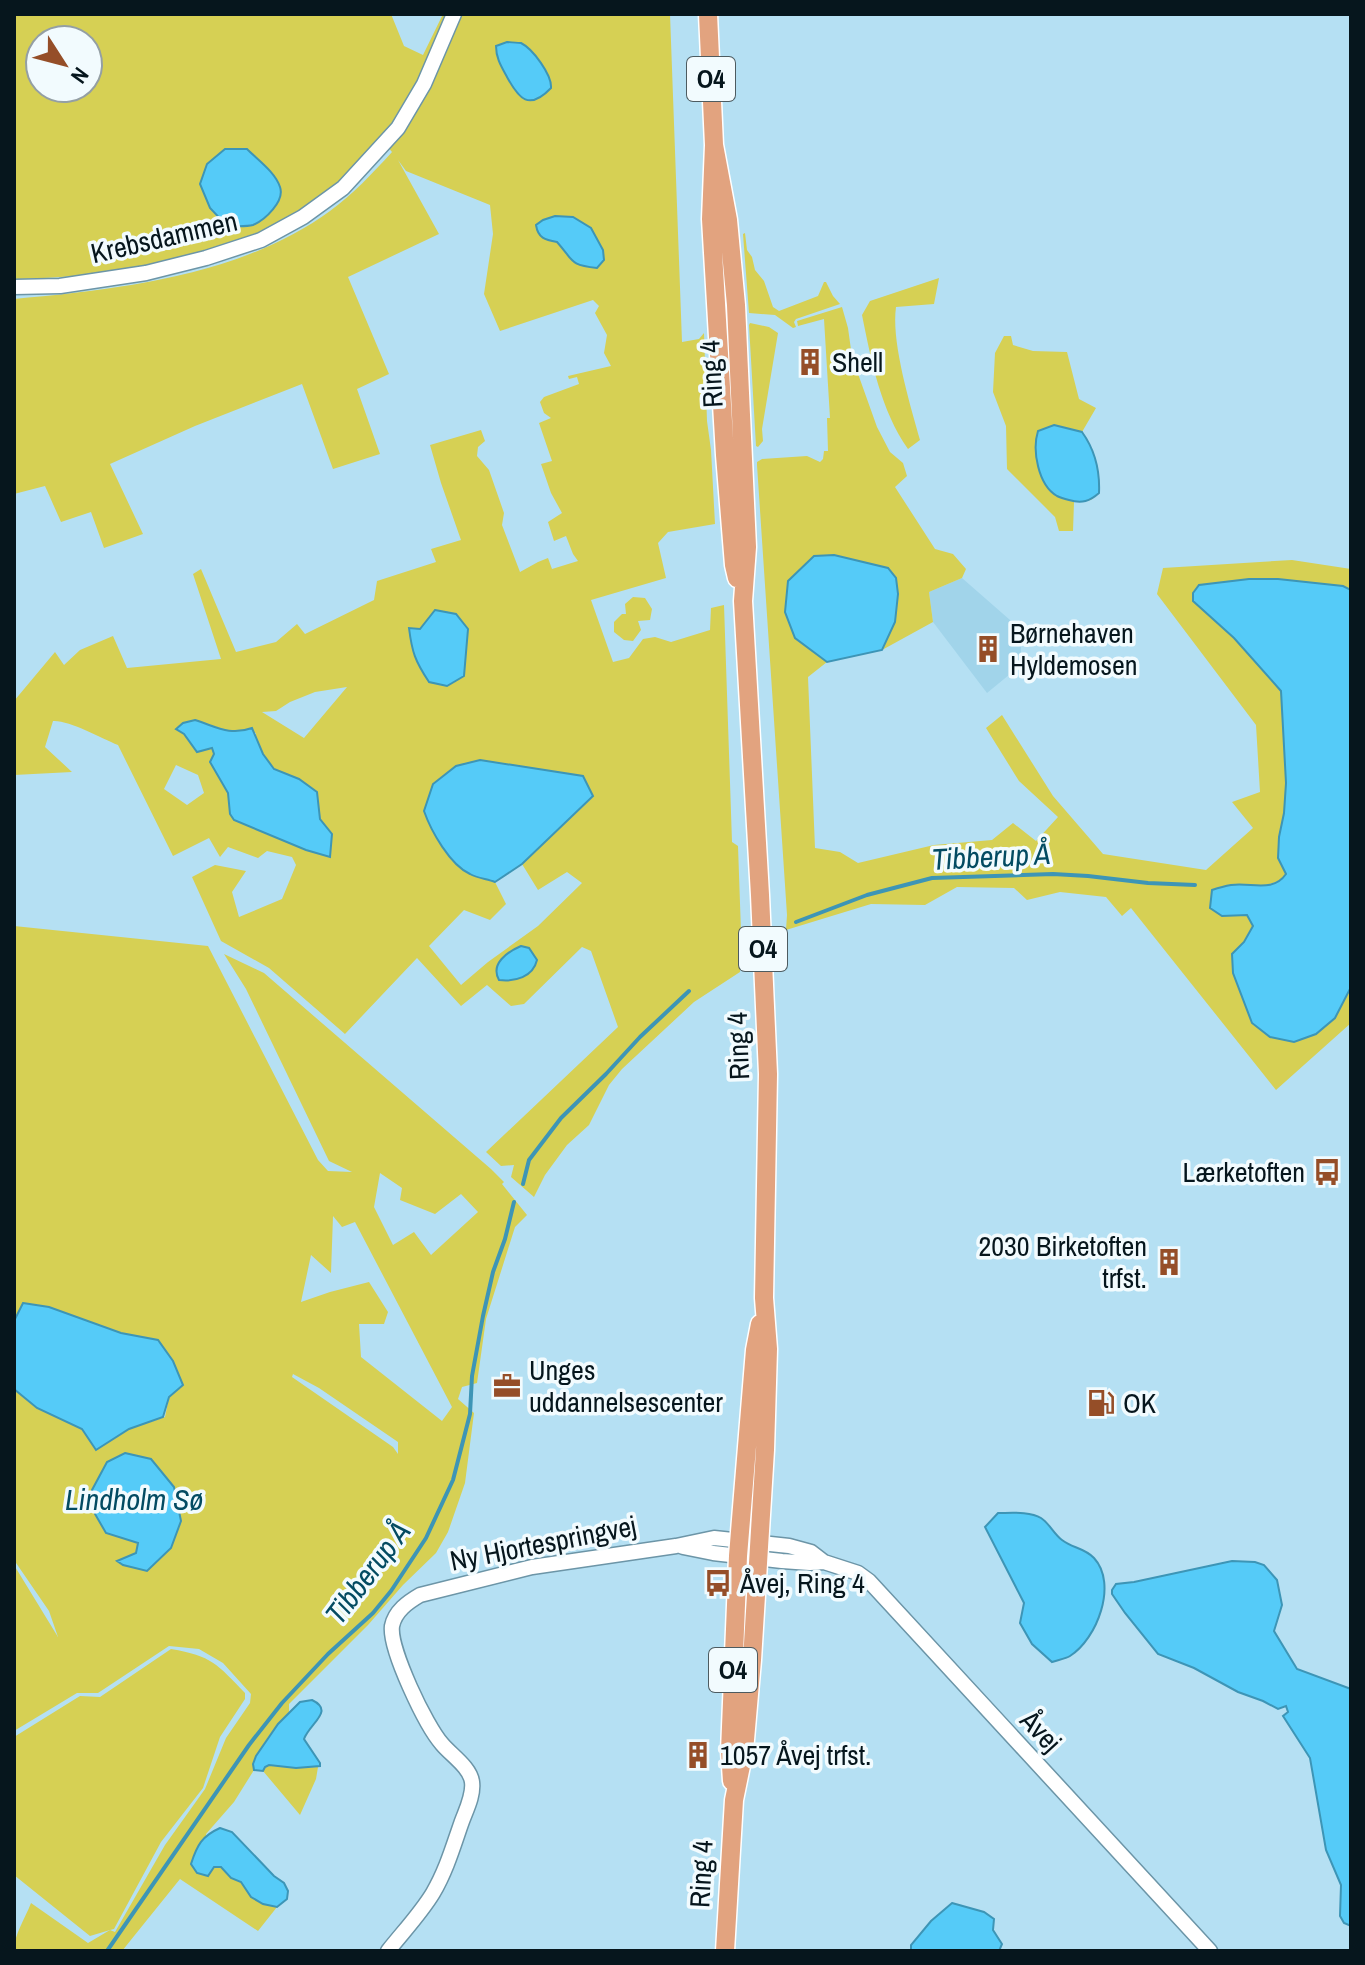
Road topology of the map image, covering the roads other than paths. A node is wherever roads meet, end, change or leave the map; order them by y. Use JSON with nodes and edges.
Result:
{"nodes":[{"id":1,"x":454,"y":14,"type":"edge"},
{"id":2,"x":708,"y":14,"type":"edge"},
{"id":3,"x":14,"y":287,"type":"edge"},
{"id":4,"x":764,"y":1298,"type":"junction"},
{"id":5,"x":738,"y":1548,"type":"junction"},
{"id":6,"x":759,"y":1550,"type":"junction"},
{"id":7,"x":734,"y":1800,"type":"junction"},
{"id":8,"x":388,"y":1951,"type":"edge"},
{"id":9,"x":725,"y":1951,"type":"edge"},
{"id":10,"x":1210,"y":1951,"type":"edge"}],
"edges":[{"from":1,"to":3,"type":"street","name":"Krebsdammen"},
{"from":2,"to":4,"type":"main road","name":"Ring 4","number":"O4"},
{"from":4,"to":5,"type":"main road","name":"Ring 4","number":"O4"},
{"from":4,"to":6,"type":"main road","name":"Ring 4","number":"O4"},
{"from":5,"to":6,"type":"street","name":"Ny Hjortespringvej"},
{"from":5,"to":7,"type":"main road","name":"Ring 4","number":"O4"},
{"from":5,"to":8,"type":"street","name":"Ny Hjortespringvej"},
{"from":6,"to":7,"type":"main road","name":"Ring 4","number":"O4"},
{"from":6,"to":10,"type":"street","name":"Åvej"},
{"from":7,"to":9,"type":"main road","name":"Ring 4","number":"O4"}]}
